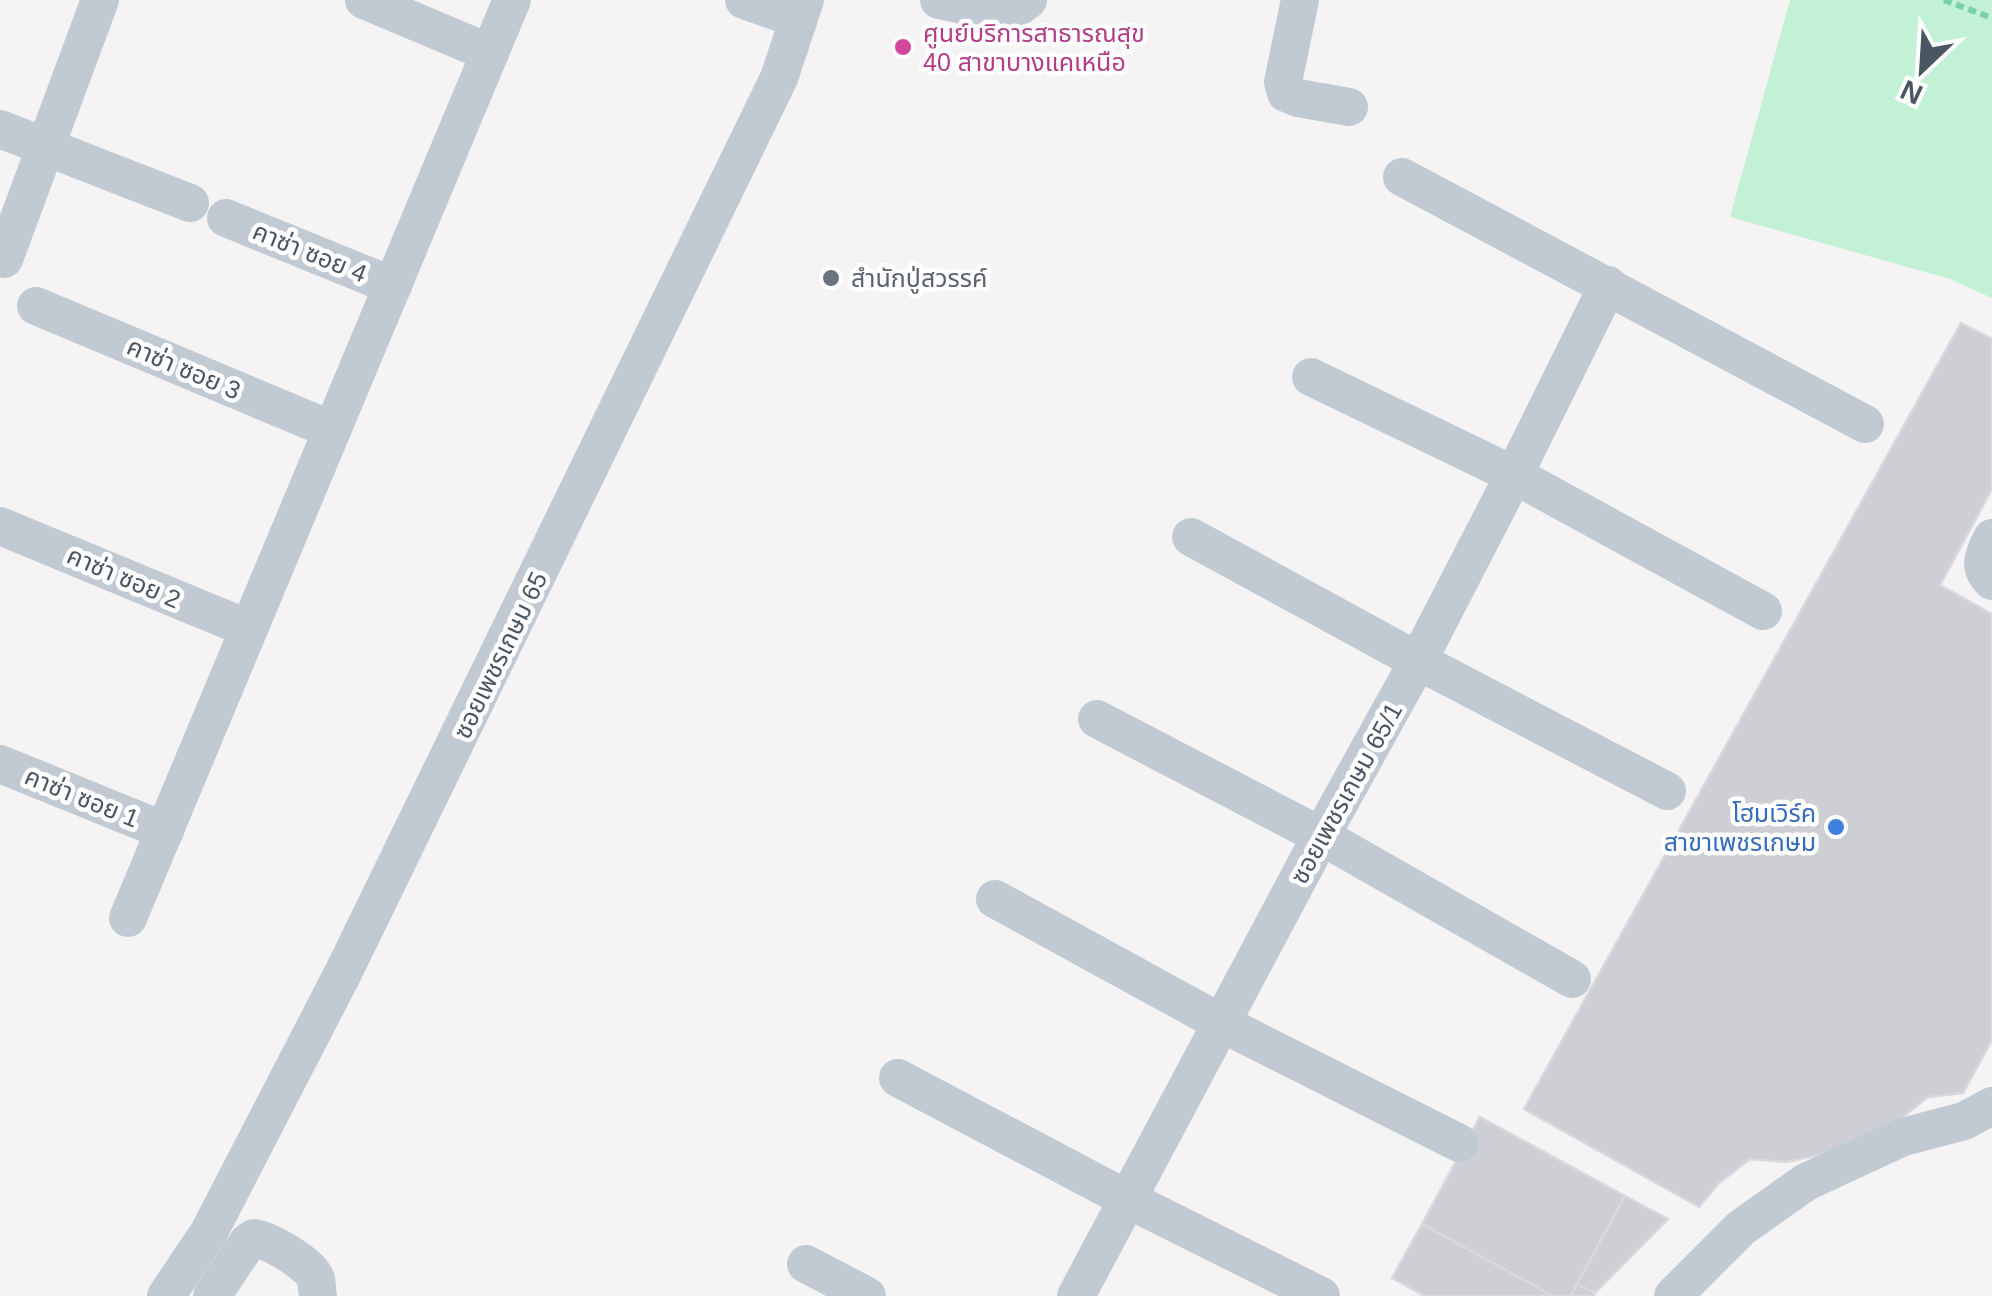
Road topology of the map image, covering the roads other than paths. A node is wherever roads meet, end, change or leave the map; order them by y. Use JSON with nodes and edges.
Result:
{"nodes":[{"id":1,"x":100,"y":0,"type":"edge"},
{"id":2,"x":364,"y":0,"type":"edge"},
{"id":3,"x":512,"y":0,"type":"edge"},
{"id":4,"x":744,"y":0,"type":"edge"},
{"id":5,"x":940,"y":0,"type":"edge"},
{"id":6,"x":1028,"y":0,"type":"edge"},
{"id":7,"x":1300,"y":0,"type":"edge"},
{"id":8,"x":802,"y":10,"type":"edge"},
{"id":9,"x":490,"y":54,"type":"junction"},
{"id":10,"x":1348,"y":107,"type":"dead end"},
{"id":11,"x":0,"y":129,"type":"edge"},
{"id":12,"x":45,"y":147,"type":"junction"},
{"id":13,"x":1402,"y":177,"type":"dead end"},
{"id":14,"x":190,"y":204,"type":"dead end"},
{"id":15,"x":226,"y":218,"type":"dead end"},
{"id":16,"x":4,"y":259,"type":"dead end"},
{"id":17,"x":1608,"y":285,"type":"junction"},
{"id":18,"x":393,"y":286,"type":"junction"},
{"id":19,"x":36,"y":306,"type":"dead end"},
{"id":20,"x":1311,"y":377,"type":"dead end"},
{"id":21,"x":1864,"y":424,"type":"dead end"},
{"id":22,"x":332,"y":430,"type":"junction"},
{"id":23,"x":1514,"y":475,"type":"junction"},
{"id":24,"x":0,"y":526,"type":"edge"},
{"id":25,"x":1191,"y":536,"type":"dead end"},
{"id":26,"x":1992,"y":538,"type":"edge"},
{"id":27,"x":1992,"y":581,"type":"edge"},
{"id":28,"x":1764,"y":611,"type":"dead end"},
{"id":29,"x":249,"y":629,"type":"junction"},
{"id":30,"x":1418,"y":661,"type":"junction"},
{"id":31,"x":1097,"y":719,"type":"dead end"},
{"id":32,"x":0,"y":764,"type":"edge"},
{"id":33,"x":1667,"y":790,"type":"dead end"},
{"id":34,"x":165,"y":831,"type":"junction"},
{"id":35,"x":1321,"y":836,"type":"junction"},
{"id":36,"x":995,"y":899,"type":"dead end"},
{"id":37,"x":128,"y":918,"type":"dead end"},
{"id":38,"x":1572,"y":979,"type":"dead end"},
{"id":39,"x":1222,"y":1024,"type":"junction"},
{"id":40,"x":898,"y":1078,"type":"dead end"},
{"id":41,"x":1992,"y":1106,"type":"edge"},
{"id":42,"x":1460,"y":1142,"type":"dead end"},
{"id":43,"x":1128,"y":1199,"type":"junction"},
{"id":44,"x":806,"y":1264,"type":"dead end"},
{"id":45,"x":166,"y":1296,"type":"edge"},
{"id":46,"x":212,"y":1296,"type":"edge"},
{"id":47,"x":318,"y":1296,"type":"edge"},
{"id":48,"x":867,"y":1296,"type":"edge"},
{"id":49,"x":1076,"y":1296,"type":"edge"},
{"id":50,"x":1321,"y":1296,"type":"edge"},
{"id":51,"x":1673,"y":1296,"type":"edge"}],
"edges":[{"from":1,"to":12,"type":"street"},
{"from":2,"to":9,"type":"street"},
{"from":3,"to":9,"type":"street"},
{"from":4,"to":8,"type":"street"},
{"from":5,"to":6,"type":"street"},
{"from":7,"to":10,"type":"street"},
{"from":8,"to":45,"type":"street","name":"ซอยเพชรเกษม 65"},
{"from":9,"to":18,"type":"street"},
{"from":11,"to":12,"type":"street"},
{"from":12,"to":14,"type":"street"},
{"from":12,"to":16,"type":"street"},
{"from":13,"to":17,"type":"street"},
{"from":15,"to":18,"type":"street","name":"คาซ่า ซอย 4"},
{"from":17,"to":21,"type":"street"},
{"from":17,"to":23,"type":"street","name":"ซอยเพชรเกษม 65/1"},
{"from":18,"to":22,"type":"street"},
{"from":19,"to":22,"type":"street","name":"คาซ่า ซอย 3"},
{"from":20,"to":23,"type":"street"},
{"from":22,"to":29,"type":"street"},
{"from":23,"to":28,"type":"street"},
{"from":23,"to":30,"type":"street","name":"ซอยเพชรเกษม 65/1"},
{"from":24,"to":29,"type":"street","name":"คาซ่า ซอย 2"},
{"from":25,"to":30,"type":"street"},
{"from":26,"to":27,"type":"street"},
{"from":29,"to":34,"type":"street"},
{"from":30,"to":33,"type":"street"},
{"from":30,"to":35,"type":"street","name":"ซอยเพชรเกษม 65/1"},
{"from":31,"to":35,"type":"street"},
{"from":32,"to":34,"type":"street","name":"คาซ่า ซอย 1"},
{"from":34,"to":37,"type":"street"},
{"from":35,"to":38,"type":"street"},
{"from":35,"to":39,"type":"street","name":"ซอยเพชรเกษม 65/1"},
{"from":36,"to":39,"type":"street"},
{"from":39,"to":42,"type":"street"},
{"from":39,"to":43,"type":"street","name":"ซอยเพชรเกษม 65/1"},
{"from":40,"to":43,"type":"street"},
{"from":41,"to":51,"type":"street"},
{"from":43,"to":49,"type":"street","name":"ซอยเพชรเกษม 65/1"},
{"from":43,"to":50,"type":"street"},
{"from":44,"to":48,"type":"street"},
{"from":46,"to":47,"type":"street"}]}
